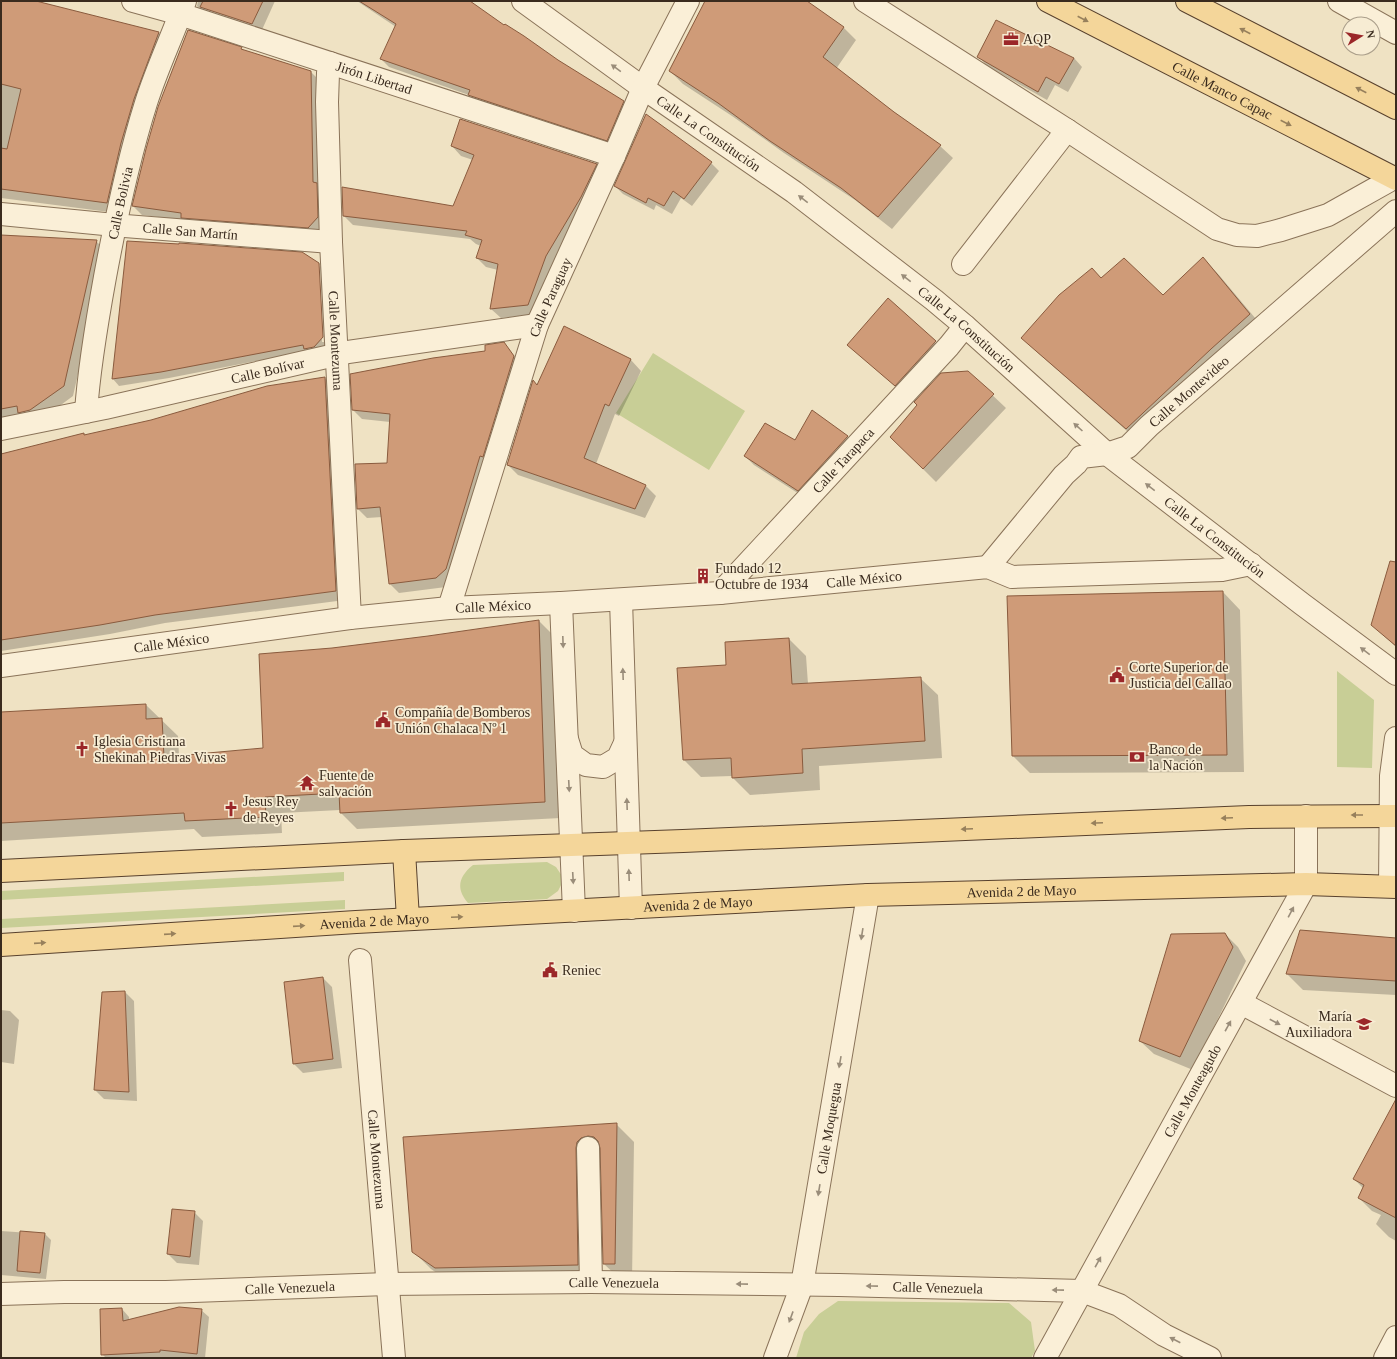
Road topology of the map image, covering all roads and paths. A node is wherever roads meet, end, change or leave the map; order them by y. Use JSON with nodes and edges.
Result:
{"nodes":[{"id":1,"x":134,"y":1,"type":"edge"},
{"id":2,"x":523,"y":1,"type":"edge"},
{"id":3,"x":688,"y":1,"type":"edge"},
{"id":4,"x":865,"y":1,"type":"edge"},
{"id":5,"x":1048,"y":1,"type":"edge"},
{"id":6,"x":1187,"y":1,"type":"edge"},
{"id":7,"x":1339,"y":1,"type":"edge"},
{"id":8,"x":183,"y":8,"type":"edge"},
{"id":9,"x":1396,"y":33,"type":"edge"},
{"id":10,"x":330,"y":63,"type":"junction"},
{"id":11,"x":643,"y":88,"type":"junction"},
{"id":12,"x":1396,"y":108,"type":"edge"},
{"id":13,"x":1068,"y":130,"type":"junction"},
{"id":14,"x":614,"y":156,"type":"junction"},
{"id":15,"x":1395,"y":179,"type":"edge"},
{"id":16,"x":1396,"y":211,"type":"edge"},
{"id":17,"x":1,"y":214,"type":"edge"},
{"id":18,"x":114,"y":225,"type":"junction"},
{"id":19,"x":331,"y":242,"type":"junction"},
{"id":20,"x":963,"y":264,"type":"dead end"},
{"id":21,"x":537,"y":325,"type":"junction"},
{"id":22,"x":965,"y":326,"type":"junction"},
{"id":23,"x":337,"y":354,"type":"junction"},
{"id":24,"x":86,"y":412,"type":"junction"},
{"id":25,"x":1,"y":430,"type":"edge"},
{"id":26,"x":1106,"y":454,"type":"junction"},
{"id":27,"x":1251,"y":564,"type":"junction"},
{"id":28,"x":988,"y":567,"type":"junction"},
{"id":29,"x":720,"y":593,"type":"junction"},
{"id":30,"x":621,"y":600,"type":"junction"},
{"id":31,"x":561,"y":603,"type":"junction"},
{"id":32,"x":449,"y":608,"type":"junction"},
{"id":33,"x":350,"y":618,"type":"junction"},
{"id":34,"x":1,"y":666,"type":"edge"},
{"id":35,"x":1396,"y":674,"type":"edge"},
{"id":36,"x":567,"y":738,"type":"junction"},
{"id":37,"x":1396,"y":738,"type":"edge"},
{"id":38,"x":625,"y":743,"type":"junction"},
{"id":39,"x":1306,"y":816,"type":"junction"},
{"id":40,"x":1393,"y":816,"type":"edge"},
{"id":41,"x":628,"y":843,"type":"junction"},
{"id":42,"x":572,"y":845,"type":"junction"},
{"id":43,"x":404,"y":851,"type":"junction"},
{"id":44,"x":1,"y":871,"type":"edge"},
{"id":45,"x":1306,"y":884,"type":"junction"},
{"id":46,"x":1393,"y":887,"type":"edge"},
{"id":47,"x":868,"y":895,"type":"junction"},
{"id":48,"x":630,"y":908,"type":"junction"},
{"id":49,"x":574,"y":911,"type":"junction"},
{"id":50,"x":408,"y":919,"type":"junction"},
{"id":51,"x":1,"y":946,"type":"edge"},
{"id":52,"x":360,"y":960,"type":"dead end"},
{"id":53,"x":1241,"y":1003,"type":"junction"},
{"id":54,"x":1396,"y":1086,"type":"edge"},
{"id":55,"x":588,"y":1148,"type":"dead end"},
{"id":56,"x":590,"y":1282,"type":"junction"},
{"id":57,"x":387,"y":1284,"type":"junction"},
{"id":58,"x":802,"y":1285,"type":"junction"},
{"id":59,"x":1082,"y":1291,"type":"junction"},
{"id":60,"x":1,"y":1294,"type":"edge"},
{"id":61,"x":1396,"y":1337,"type":"edge"},
{"id":62,"x":394,"y":1358,"type":"edge"},
{"id":63,"x":776,"y":1358,"type":"edge"},
{"id":64,"x":1045,"y":1358,"type":"edge"},
{"id":65,"x":1210,"y":1358,"type":"edge"},
{"id":66,"x":1385,"y":1358,"type":"edge"}],
"edges":[{"from":1,"to":8,"type":"street","name":"Jirón Libertad"},
{"from":11,"to":2,"type":"street","name":"Calle La Constitución","one_way":true},
{"from":3,"to":11,"type":"street","name":"Calle Paraguay"},
{"from":4,"to":13,"type":"street"},
{"from":5,"to":15,"type":"main road","name":"Calle Manco Capac","one_way":true},
{"from":12,"to":6,"type":"main road","one_way":true},
{"from":7,"to":9,"type":"street"},
{"from":8,"to":10,"type":"street","name":"Jirón Libertad"},
{"from":8,"to":18,"type":"street","name":"Calle Bolivia"},
{"from":10,"to":14,"type":"street","name":"Jirón Libertad"},
{"from":10,"to":19,"type":"street","name":"Calle Montezuma"},
{"from":11,"to":14,"type":"street","name":"Calle Paraguay"},
{"from":22,"to":11,"type":"street","name":"Calle La Constitución","one_way":true},
{"from":13,"to":15,"type":"street"},
{"from":13,"to":20,"type":"street"},
{"from":14,"to":21,"type":"street","name":"Calle Paraguay"},
{"from":16,"to":26,"type":"street","name":"Calle Montevideo"},
{"from":17,"to":18,"type":"street","name":"Calle San Martín"},
{"from":18,"to":19,"type":"street","name":"Calle San Martín"},
{"from":18,"to":24,"type":"street","name":"Calle Bolivia"},
{"from":19,"to":23,"type":"street","name":"Calle Montezuma"},
{"from":21,"to":23,"type":"street","name":"Calle Bolívar"},
{"from":21,"to":32,"type":"street","name":"Calle Paraguay"},
{"from":26,"to":22,"type":"street","name":"Calle La Constitución","one_way":true},
{"from":22,"to":29,"type":"street","name":"Calle Tarapaca"},
{"from":23,"to":24,"type":"street","name":"Calle Bolívar"},
{"from":23,"to":33,"type":"street","name":"Calle Montezuma"},
{"from":24,"to":25,"type":"street","name":"Calle Bolívar"},
{"from":27,"to":26,"type":"street","name":"Calle La Constitución","one_way":true},
{"from":26,"to":28,"type":"street","name":"Calle Montevideo"},
{"from":27,"to":28,"type":"street"},
{"from":35,"to":27,"type":"street","name":"Calle La Constitución","one_way":true},
{"from":28,"to":29,"type":"street","name":"Calle México"},
{"from":29,"to":30,"type":"street","name":"Calle México"},
{"from":30,"to":31,"type":"street","name":"Calle México"},
{"from":38,"to":30,"type":"street","one_way":true},
{"from":31,"to":32,"type":"street","name":"Calle México"},
{"from":31,"to":36,"type":"street","one_way":true},
{"from":32,"to":33,"type":"street","name":"Calle México"},
{"from":33,"to":34,"type":"street","name":"Calle México"},
{"from":36,"to":38,"type":"street"},
{"from":36,"to":42,"type":"street","one_way":true},
{"from":37,"to":40,"type":"street"},
{"from":41,"to":38,"type":"street","one_way":true},
{"from":40,"to":39,"type":"main road","one_way":true},
{"from":39,"to":41,"type":"main road","one_way":true},
{"from":39,"to":45,"type":"street","name":"Calle Monteagudo"},
{"from":40,"to":46,"type":"street"},
{"from":41,"to":42,"type":"main road"},
{"from":48,"to":41,"type":"street","one_way":true},
{"from":42,"to":43,"type":"main road"},
{"from":42,"to":49,"type":"street","one_way":true},
{"from":43,"to":44,"type":"main road"},
{"from":43,"to":50,"type":"main road"},
{"from":45,"to":46,"type":"main road","name":"Avenida 2 de Mayo"},
{"from":45,"to":47,"type":"main road","name":"Avenida 2 de Mayo"},
{"from":53,"to":45,"type":"street","name":"Calle Monteagudo","one_way":true},
{"from":47,"to":48,"type":"main road","name":"Avenida 2 de Mayo"},
{"from":47,"to":58,"type":"street","name":"Calle Moquegua","one_way":true},
{"from":48,"to":49,"type":"main road","name":"Avenida 2 de Mayo"},
{"from":50,"to":49,"type":"main road","name":"Avenida 2 de Mayo","one_way":true},
{"from":51,"to":50,"type":"main road","name":"Avenida 2 de Mayo","one_way":true},
{"from":52,"to":57,"type":"street","name":"Calle Montezuma"},
{"from":53,"to":54,"type":"street","one_way":true},
{"from":59,"to":53,"type":"street","name":"Calle Monteagudo","one_way":true},
{"from":55,"to":56,"type":"street"},
{"from":56,"to":57,"type":"street","name":"Calle Venezuela"},
{"from":58,"to":56,"type":"street","name":"Calle Venezuela","one_way":true},
{"from":57,"to":60,"type":"street","name":"Calle Venezuela"},
{"from":57,"to":62,"type":"street","name":"Calle Montezuma"},
{"from":59,"to":58,"type":"street","name":"Calle Venezuela","one_way":true},
{"from":58,"to":63,"type":"street","name":"Calle Moquegua","one_way":true},
{"from":59,"to":64,"type":"street","name":"Calle Monteagudo"},
{"from":65,"to":59,"type":"street","name":"Calle Venezuela","one_way":true},
{"from":61,"to":66,"type":"street"}]}
